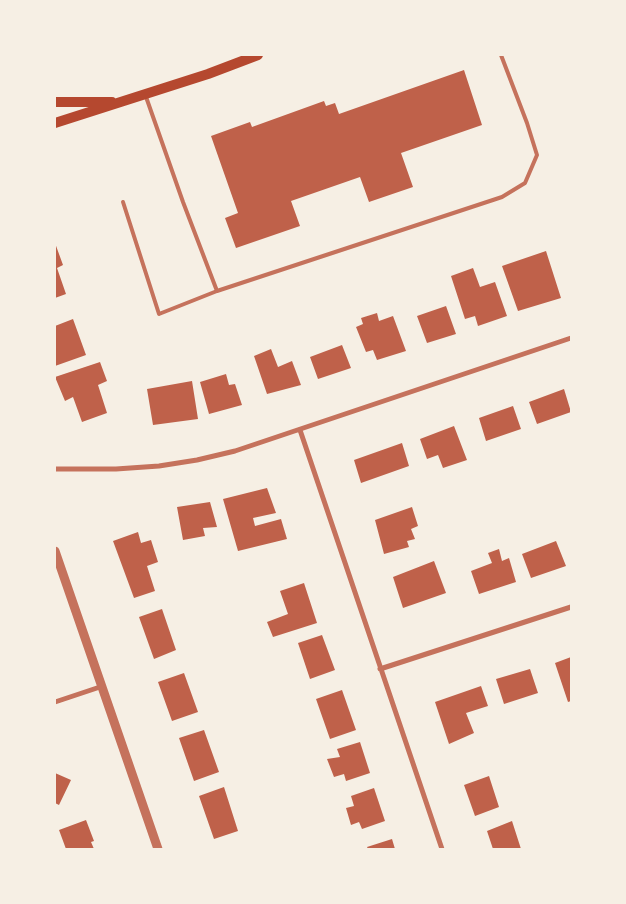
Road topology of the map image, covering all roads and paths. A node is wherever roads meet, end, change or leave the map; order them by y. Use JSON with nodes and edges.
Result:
{"nodes":[{"id":1,"x":258,"y":55,"type":"edge"},
{"id":2,"x":502,"y":55,"type":"edge"},
{"id":3,"x":145,"y":94,"type":"junction"},
{"id":4,"x":55,"y":102,"type":"edge"},
{"id":5,"x":120,"y":102,"type":"junction"},
{"id":6,"x":55,"y":123,"type":"edge"},
{"id":7,"x":123,"y":202,"type":"dead end"},
{"id":8,"x":217,"y":291,"type":"junction"},
{"id":9,"x":571,"y":338,"type":"edge"},
{"id":10,"x":300,"y":430,"type":"junction"},
{"id":11,"x":55,"y":469,"type":"edge"},
{"id":12,"x":55,"y":551,"type":"edge"},
{"id":13,"x":571,"y":607,"type":"edge"},
{"id":14,"x":380,"y":669,"type":"junction"},
{"id":15,"x":103,"y":686,"type":"junction"},
{"id":16,"x":55,"y":702,"type":"edge"},
{"id":17,"x":158,"y":849,"type":"edge"},
{"id":18,"x":442,"y":849,"type":"edge"}],
"edges":[{"from":1,"to":3,"type":"main road"},
{"from":2,"to":8,"type":"lane"},
{"from":3,"to":5,"type":"main road"},
{"from":3,"to":8,"type":"lane"},
{"from":4,"to":5,"type":"main road"},
{"from":5,"to":6,"type":"main road"},
{"from":7,"to":8,"type":"lane"},
{"from":9,"to":10,"type":"street"},
{"from":10,"to":11,"type":"street"},
{"from":10,"to":14,"type":"street"},
{"from":12,"to":15,"type":"street"},
{"from":13,"to":14,"type":"street"},
{"from":14,"to":18,"type":"street"},
{"from":15,"to":16,"type":"street"},
{"from":15,"to":17,"type":"street"}]}
